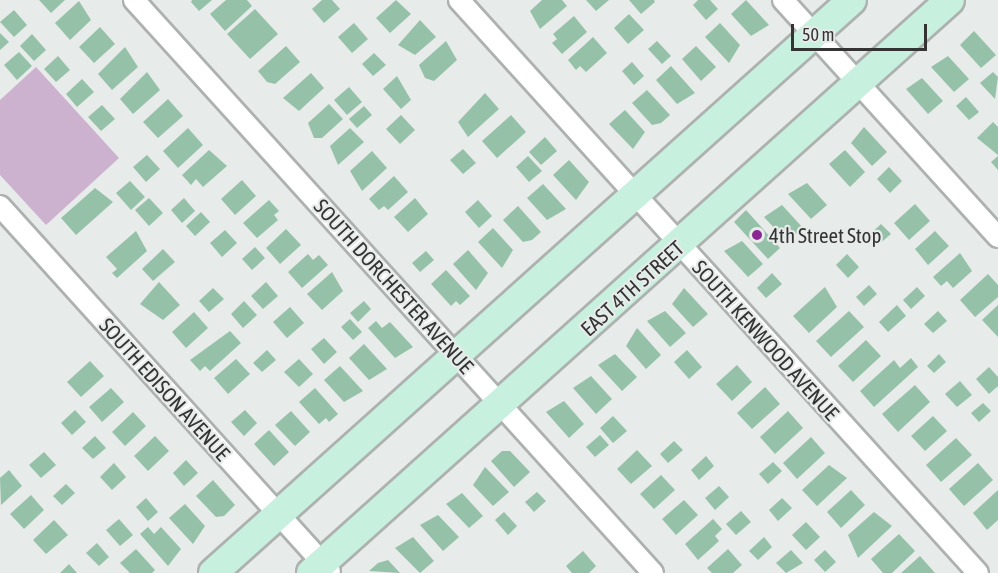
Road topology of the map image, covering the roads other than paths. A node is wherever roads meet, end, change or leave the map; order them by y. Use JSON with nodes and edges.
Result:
{"nodes":[{"id":1,"x":134,"y":0,"type":"edge"},
{"id":2,"x":459,"y":0,"type":"edge"},
{"id":3,"x":783,"y":0,"type":"edge"},
{"id":4,"x":852,"y":0,"type":"edge"},
{"id":5,"x":950,"y":0,"type":"edge"},
{"id":6,"x":814,"y":34,"type":"junction"},
{"id":7,"x":858,"y":84,"type":"junction"},
{"id":8,"x":636,"y":196,"type":"junction"},
{"id":9,"x":0,"y":206,"type":"edge"},
{"id":10,"x":998,"y":237,"type":"edge"},
{"id":11,"x":680,"y":245,"type":"junction"},
{"id":12,"x":457,"y":356,"type":"junction"},
{"id":13,"x":502,"y":406,"type":"junction"},
{"id":14,"x":278,"y":515,"type":"junction"},
{"id":15,"x":322,"y":570,"type":"edge"},
{"id":16,"x":213,"y":573,"type":"edge"},
{"id":17,"x":653,"y":573,"type":"edge"},
{"id":18,"x":978,"y":573,"type":"edge"}],
"edges":[{"from":1,"to":12,"type":"street","name":"SOUTH DORCHESTER AVENUE"},
{"from":2,"to":8,"type":"street","name":"SOUTH KENWOOD AVENUE"},
{"from":3,"to":6,"type":"street"},
{"from":4,"to":6,"type":"street"},
{"from":5,"to":7,"type":"street","name":"EAST 4TH STREET"},
{"from":6,"to":7,"type":"street"},
{"from":6,"to":8,"type":"street"},
{"from":7,"to":10,"type":"street"},
{"from":7,"to":11,"type":"street","name":"EAST 4TH STREET"},
{"from":8,"to":11,"type":"street","name":"SOUTH KENWOOD AVENUE"},
{"from":8,"to":12,"type":"street"},
{"from":9,"to":14,"type":"street","name":"SOUTH EDISON AVENUE"},
{"from":11,"to":13,"type":"street","name":"EAST 4TH STREET"},
{"from":11,"to":18,"type":"street","name":"SOUTH KENWOOD AVENUE"},
{"from":12,"to":13,"type":"street","name":"SOUTH DORCHESTER AVENUE"},
{"from":12,"to":14,"type":"street"},
{"from":13,"to":15,"type":"street","name":"EAST 4TH STREET"},
{"from":13,"to":17,"type":"street","name":"SOUTH DORCHESTER AVENUE"},
{"from":14,"to":15,"type":"street","name":"SOUTH EDISON AVENUE"},
{"from":14,"to":16,"type":"street"}]}
